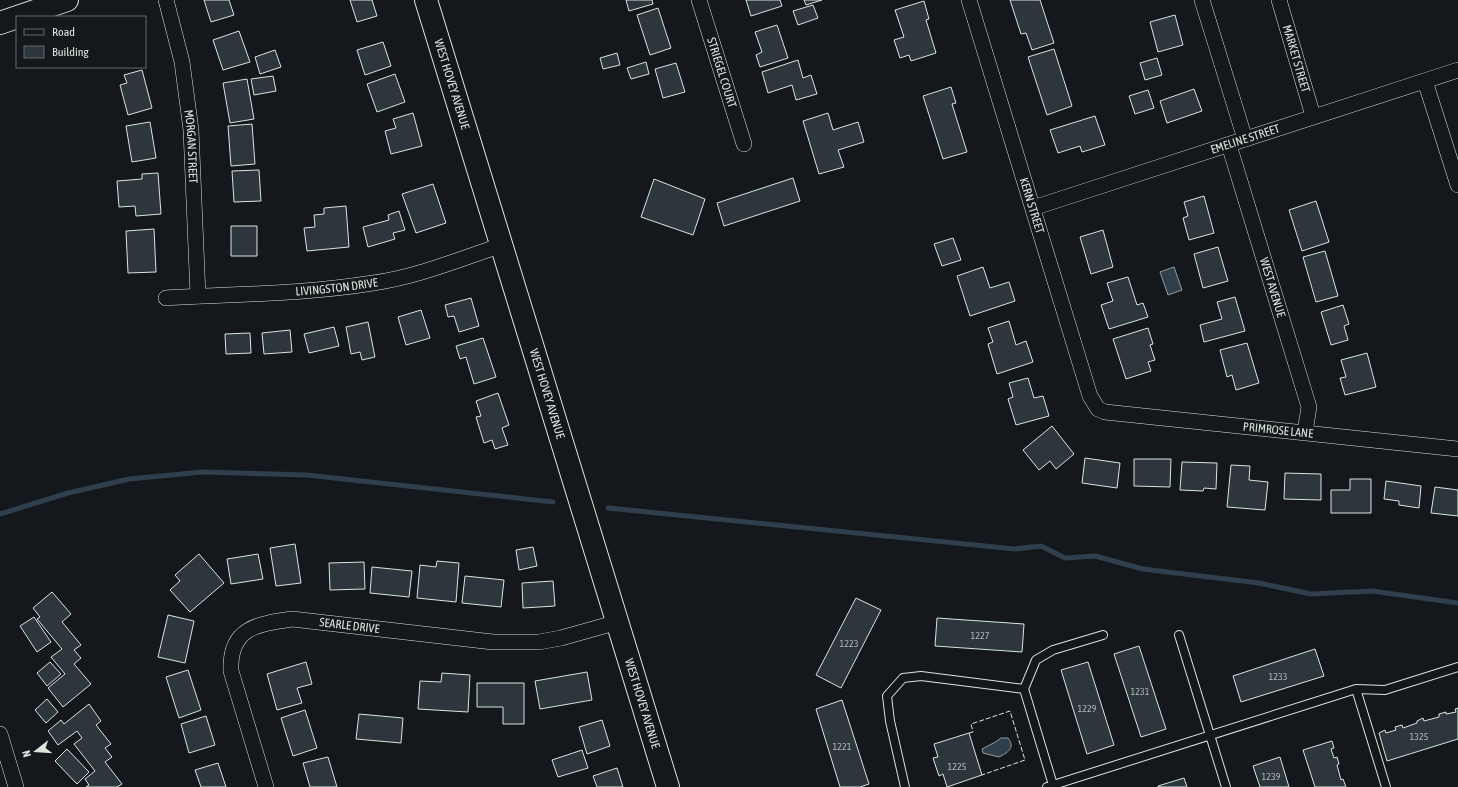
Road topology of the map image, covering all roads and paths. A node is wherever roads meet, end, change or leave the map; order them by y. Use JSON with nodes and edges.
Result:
{"nodes":[{"id":1,"x":67,"y":0,"type":"edge"},
{"id":2,"x":166,"y":0,"type":"edge"},
{"id":3,"x":426,"y":0,"type":"edge"},
{"id":4,"x":699,"y":0,"type":"edge"},
{"id":5,"x":969,"y":0,"type":"edge"},
{"id":6,"x":1202,"y":0,"type":"edge"},
{"id":7,"x":1279,"y":0,"type":"edge"},
{"id":8,"x":20,"y":16,"type":"edge"},
{"id":9,"x":16,"y":18,"type":"edge"},
{"id":10,"x":0,"y":23,"type":"edge"},
{"id":11,"x":1458,"y":70,"type":"edge"},
{"id":12,"x":1425,"y":81,"type":"junction"},
{"id":13,"x":1313,"y":116,"type":"junction"},
{"id":14,"x":1246,"y":139,"type":"junction"},
{"id":15,"x":744,"y":144,"type":"dead end"},
{"id":16,"x":1229,"y":145,"type":"junction"},
{"id":17,"x":1458,"y":185,"type":"edge"},
{"id":18,"x":1033,"y":208,"type":"junction"},
{"id":19,"x":502,"y":245,"type":"junction"},
{"id":20,"x":198,"y":296,"type":"junction"},
{"id":21,"x":166,"y":298,"type":"dead end"},
{"id":22,"x":1098,"y":409,"type":"joint"},
{"id":23,"x":1305,"y":432,"type":"junction"},
{"id":24,"x":1458,"y":449,"type":"edge"},
{"id":25,"x":618,"y":622,"type":"junction"},
{"id":26,"x":1102,"y":635,"type":"dead end"},
{"id":27,"x":1179,"y":635,"type":"dead end"},
{"id":28,"x":1458,"y":667,"type":"edge"},
{"id":29,"x":1024,"y":689,"type":"junction"},
{"id":30,"x":1356,"y":689,"type":"junction"},
{"id":31,"x":0,"y":734,"type":"edge"},
{"id":32,"x":1209,"y":735,"type":"junction"},
{"id":33,"x":1065,"y":785,"type":"edge"},
{"id":34,"x":1050,"y":786,"type":"edge"},
{"id":35,"x":16,"y":787,"type":"edge"},
{"id":36,"x":266,"y":787,"type":"edge"},
{"id":37,"x":668,"y":787,"type":"edge"},
{"id":38,"x":905,"y":787,"type":"edge"},
{"id":39,"x":1226,"y":787,"type":"edge"},
{"id":40,"x":1386,"y":787,"type":"edge"}],
"edges":[{"from":1,"to":8,"type":"main road"},
{"from":2,"to":20,"type":"street","name":"MORGAN STREET"},
{"from":3,"to":19,"type":"main road","name":"WEST HOVEY AVENUE"},
{"from":4,"to":15,"type":"street","name":"STRIEGEL COURT"},
{"from":5,"to":18,"type":"street","name":"KERN STREET"},
{"from":6,"to":14,"type":"street"},
{"from":7,"to":13,"type":"street","name":"MARKET STREET"},
{"from":9,"to":10,"type":"main road"},
{"from":11,"to":12,"type":"street","name":"EMELINE STREET"},
{"from":12,"to":13,"type":"street","name":"EMELINE STREET"},
{"from":12,"to":17,"type":"street"},
{"from":13,"to":14,"type":"street","name":"EMELINE STREET"},
{"from":14,"to":16,"type":"street","name":"EMELINE STREET"},
{"from":16,"to":18,"type":"street","name":"EMELINE STREET"},
{"from":16,"to":23,"type":"street","name":"WEST AVENUE"},
{"from":18,"to":22,"type":"street","name":"KERN STREET"},
{"from":19,"to":20,"type":"street","name":"LIVINGSTON DRIVE"},
{"from":19,"to":25,"type":"main road","name":"WEST HOVEY AVENUE"},
{"from":20,"to":21,"type":"street","name":"LIVINGSTON DRIVE"},
{"from":22,"to":23,"type":"street","name":"PRIMROSE LANE"},
{"from":23,"to":24,"type":"street","name":"PRIMROSE LANE"},
{"from":25,"to":36,"type":"street","name":"SEARLE DRIVE"},
{"from":25,"to":37,"type":"main road","name":"WEST HOVEY AVENUE"},
{"from":26,"to":29,"type":"lane"},
{"from":27,"to":32,"type":"lane"},
{"from":28,"to":30,"type":"lane"},
{"from":29,"to":34,"type":"lane"},
{"from":29,"to":38,"type":"lane"},
{"from":30,"to":32,"type":"lane"},
{"from":30,"to":40,"type":"lane"},
{"from":31,"to":35,"type":"street"},
{"from":32,"to":33,"type":"lane"},
{"from":32,"to":39,"type":"lane"},
{"from":33,"to":34,"type":"lane"}]}
